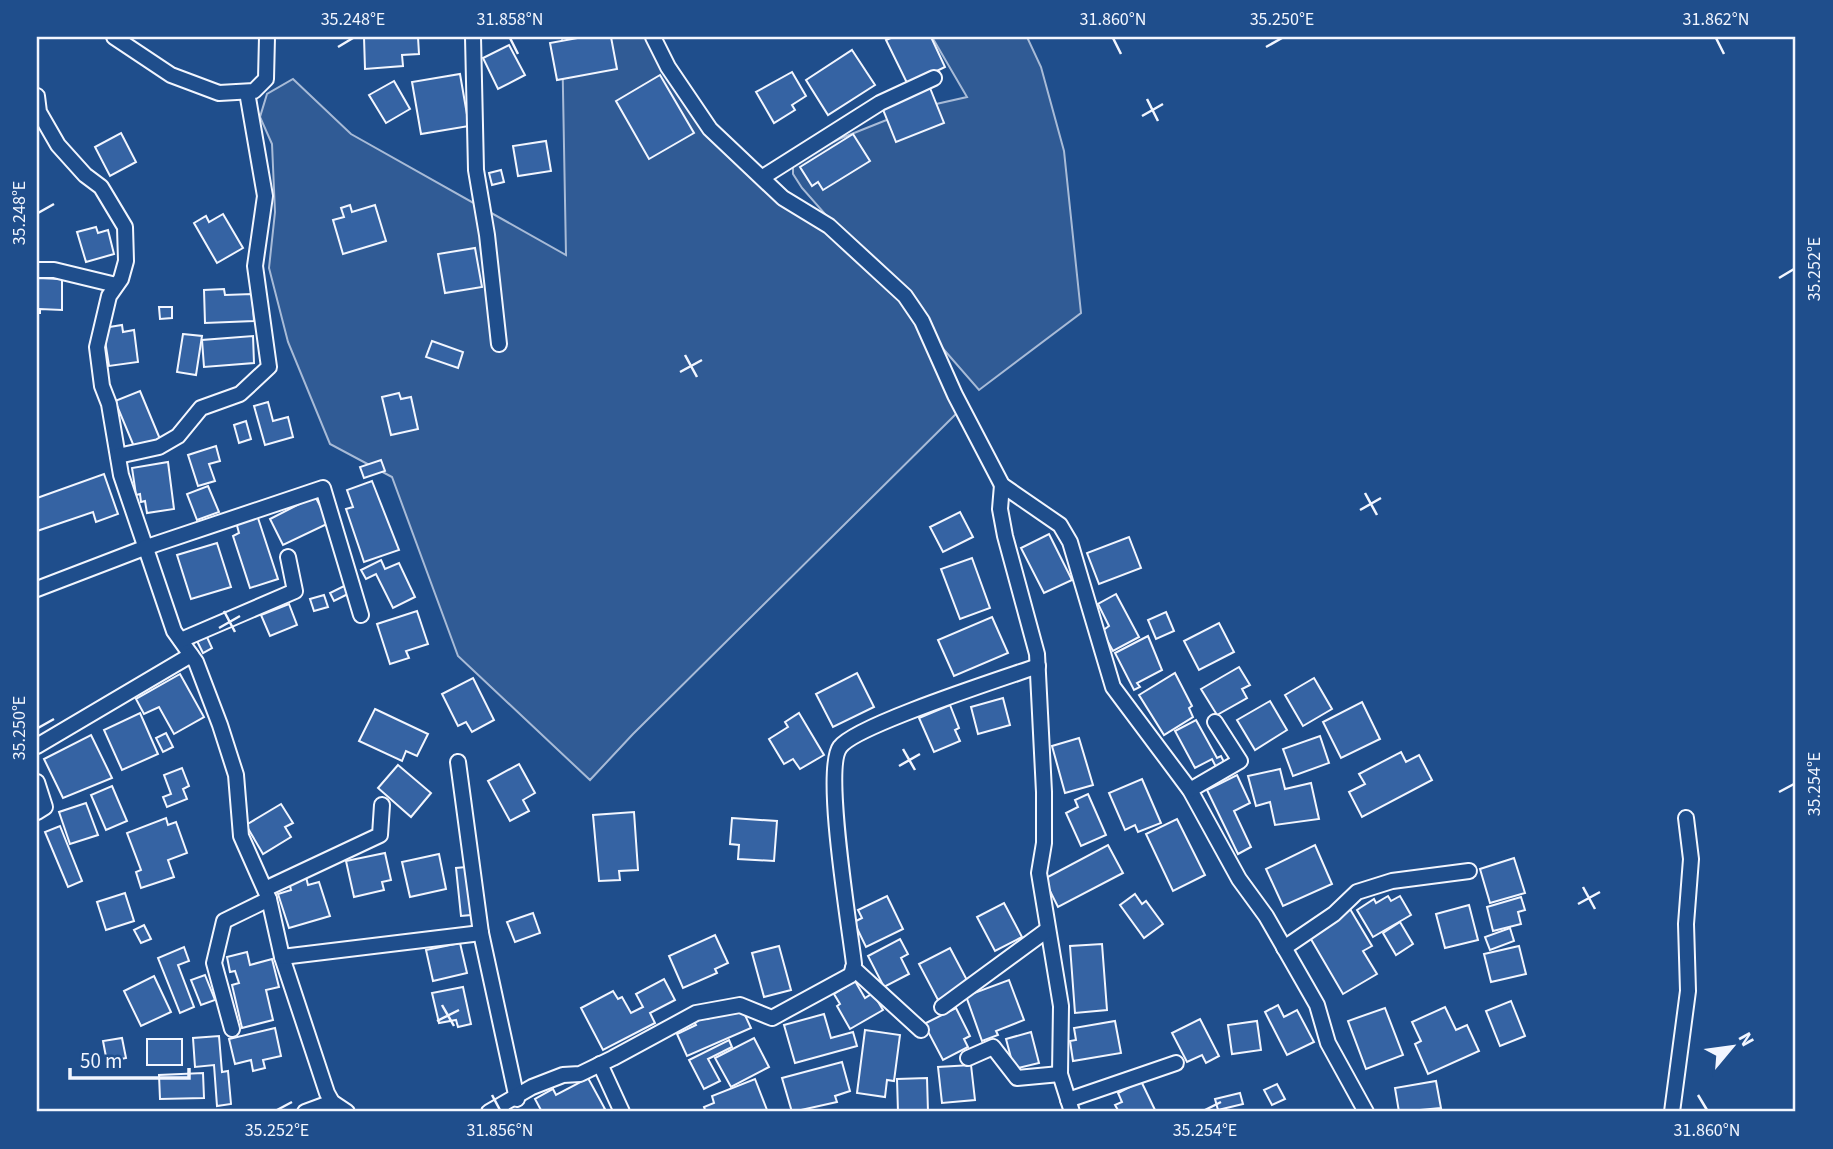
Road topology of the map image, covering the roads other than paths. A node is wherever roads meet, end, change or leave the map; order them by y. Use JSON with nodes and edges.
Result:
{"nodes":[{"id":1,"x":114,"y":37,"type":"edge"},
{"id":2,"x":267,"y":37,"type":"edge"},
{"id":3,"x":473,"y":37,"type":"edge"},
{"id":4,"x":653,"y":37,"type":"edge"},
{"id":5,"x":934,"y":78,"type":"dead end"},
{"id":6,"x":247,"y":92,"type":"junction"},
{"id":7,"x":37,"y":96,"type":"edge"},
{"id":8,"x":764,"y":177,"type":"junction"},
{"id":9,"x":37,"y":270,"type":"edge"},
{"id":10,"x":116,"y":285,"type":"junction"},
{"id":11,"x":499,"y":344,"type":"dead end"},
{"id":12,"x":118,"y":456,"type":"junction"},
{"id":13,"x":1002,"y":485,"type":"junction"},
{"id":14,"x":144,"y":548,"type":"junction"},
{"id":15,"x":288,"y":557,"type":"dead end"},
{"id":16,"x":37,"y":589,"type":"edge"},
{"id":17,"x":361,"y":615,"type":"dead end"},
{"id":18,"x":181,"y":640,"type":"junction"},
{"id":19,"x":191,"y":655,"type":"junction"},
{"id":20,"x":1038,"y":666,"type":"junction"},
{"id":21,"x":1215,"y":722,"type":"dead end"},
{"id":22,"x":37,"y":746,"type":"edge"},
{"id":23,"x":458,"y":762,"type":"dead end"},
{"id":24,"x":37,"y":782,"type":"edge"},
{"id":25,"x":1190,"y":790,"type":"junction"},
{"id":26,"x":382,"y":805,"type":"dead end"},
{"id":27,"x":37,"y":813,"type":"edge"},
{"id":28,"x":1686,"y":818,"type":"dead end"},
{"id":29,"x":1469,"y":871,"type":"dead end"},
{"id":30,"x":267,"y":894,"type":"junction"},
{"id":31,"x":1047,"y":930,"type":"junction"},
{"id":32,"x":481,"y":933,"type":"junction"},
{"id":33,"x":1284,"y":948,"type":"junction"},
{"id":34,"x":282,"y":957,"type":"junction"},
{"id":35,"x":853,"y":968,"type":"junction"},
{"id":36,"x":942,"y":1007,"type":"dead end"},
{"id":37,"x":232,"y":1029,"type":"dead end"},
{"id":38,"x":921,"y":1030,"type":"dead end"},
{"id":39,"x":968,"y":1058,"type":"dead end"},
{"id":40,"x":1176,"y":1063,"type":"dead end"},
{"id":41,"x":600,"y":1064,"type":"junction"},
{"id":42,"x":1060,"y":1074,"type":"junction"},
{"id":43,"x":517,"y":1099,"type":"junction"},
{"id":44,"x":331,"y":1102,"type":"junction"},
{"id":45,"x":1070,"y":1106,"type":"edge"},
{"id":46,"x":305,"y":1112,"type":"edge"},
{"id":47,"x":346,"y":1112,"type":"edge"},
{"id":48,"x":489,"y":1112,"type":"edge"},
{"id":49,"x":622,"y":1112,"type":"edge"},
{"id":50,"x":1366,"y":1112,"type":"edge"},
{"id":51,"x":1672,"y":1112,"type":"edge"}],
"edges":[{"from":1,"to":6,"type":"street"},
{"from":2,"to":6,"type":"street"},
{"from":3,"to":11,"type":"street"},
{"from":4,"to":8,"type":"street"},
{"from":5,"to":8,"type":"street"},
{"from":6,"to":12,"type":"street"},
{"from":7,"to":10,"type":"street"},
{"from":8,"to":13,"type":"street"},
{"from":9,"to":10,"type":"street"},
{"from":10,"to":12,"type":"street"},
{"from":12,"to":14,"type":"street"},
{"from":13,"to":20,"type":"street"},
{"from":13,"to":25,"type":"street"},
{"from":14,"to":16,"type":"street"},
{"from":14,"to":17,"type":"street"},
{"from":14,"to":18,"type":"street"},
{"from":15,"to":18,"type":"street"},
{"from":18,"to":19,"type":"street"},
{"from":19,"to":22,"type":"street"},
{"from":19,"to":30,"type":"street"},
{"from":20,"to":31,"type":"street"},
{"from":20,"to":35,"type":"street"},
{"from":21,"to":25,"type":"street"},
{"from":23,"to":32,"type":"street"},
{"from":24,"to":27,"type":"street"},
{"from":25,"to":33,"type":"street"},
{"from":26,"to":30,"type":"street"},
{"from":28,"to":51,"type":"street"},
{"from":29,"to":33,"type":"street"},
{"from":30,"to":34,"type":"street"},
{"from":30,"to":37,"type":"street"},
{"from":31,"to":36,"type":"street"},
{"from":31,"to":42,"type":"street"},
{"from":32,"to":34,"type":"street"},
{"from":32,"to":43,"type":"street"},
{"from":33,"to":50,"type":"street"},
{"from":34,"to":44,"type":"street"},
{"from":35,"to":38,"type":"street"},
{"from":35,"to":41,"type":"street"},
{"from":39,"to":42,"type":"street"},
{"from":40,"to":45,"type":"street"},
{"from":41,"to":43,"type":"street"},
{"from":41,"to":49,"type":"street"},
{"from":42,"to":45,"type":"street"},
{"from":43,"to":48,"type":"street"},
{"from":44,"to":46,"type":"street"},
{"from":44,"to":47,"type":"street"}]}
